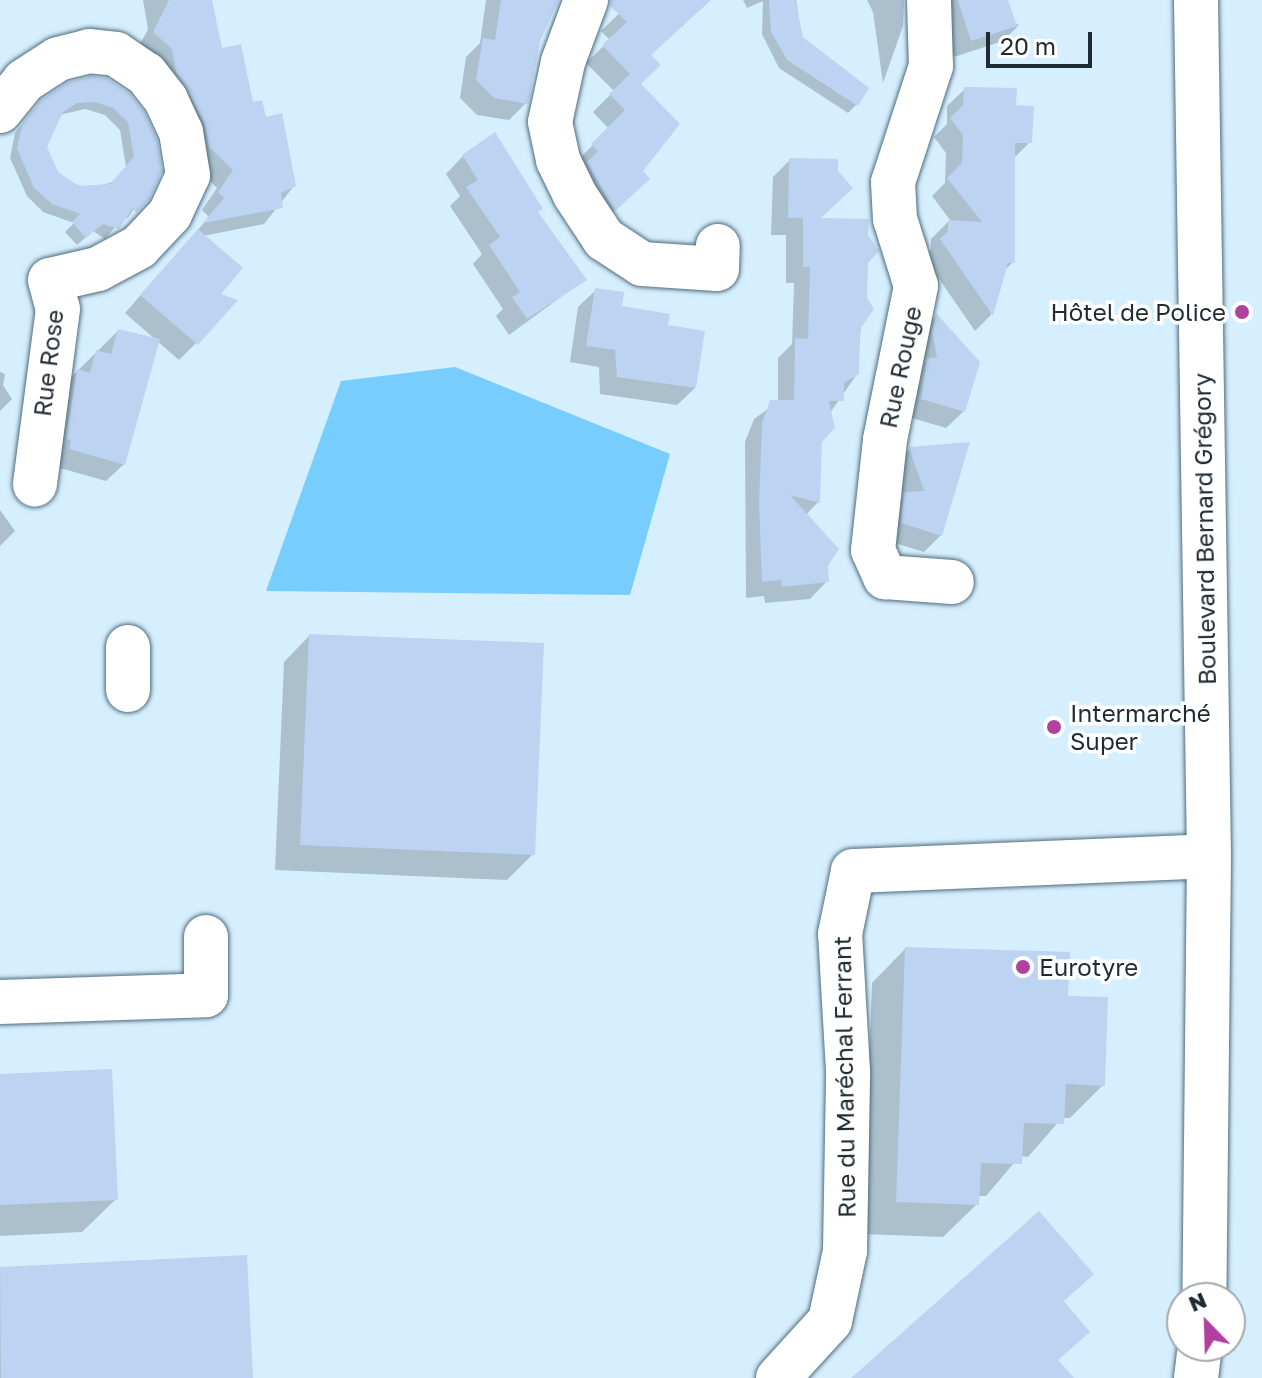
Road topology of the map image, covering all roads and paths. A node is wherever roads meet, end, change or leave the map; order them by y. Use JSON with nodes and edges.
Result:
{"nodes":[{"id":1,"x":586,"y":0,"type":"edge"},
{"id":2,"x":929,"y":0,"type":"edge"},
{"id":3,"x":1196,"y":0,"type":"edge"},
{"id":4,"x":0,"y":111,"type":"edge"},
{"id":5,"x":718,"y":246,"type":"dead end"},
{"id":6,"x":35,"y":484,"type":"dead end"},
{"id":7,"x":952,"y":582,"type":"dead end"},
{"id":8,"x":128,"y":647,"type":"dead end"},
{"id":9,"x":128,"y":690,"type":"dead end"},
{"id":10,"x":1209,"y":856,"type":"junction"},
{"id":11,"x":206,"y":937,"type":"dead end"},
{"id":12,"x":0,"y":1002,"type":"edge"},
{"id":13,"x":1204,"y":1282,"type":"edge"},
{"id":14,"x":778,"y":1378,"type":"edge"}],
"edges":[{"from":1,"to":5,"type":"street"},
{"from":2,"to":7,"type":"street","name":"Rue Rouge"},
{"from":3,"to":10,"type":"street","name":"Boulevard Bernard Grégory"},
{"from":4,"to":6,"type":"street","name":"Rue Rose"},
{"from":8,"to":9,"type":"street"},
{"from":10,"to":13,"type":"street","name":"Boulevard Bernard Grégory"},
{"from":10,"to":14,"type":"street","name":"Rue du Maréchal Ferrant"},
{"from":11,"to":12,"type":"street"}]}
